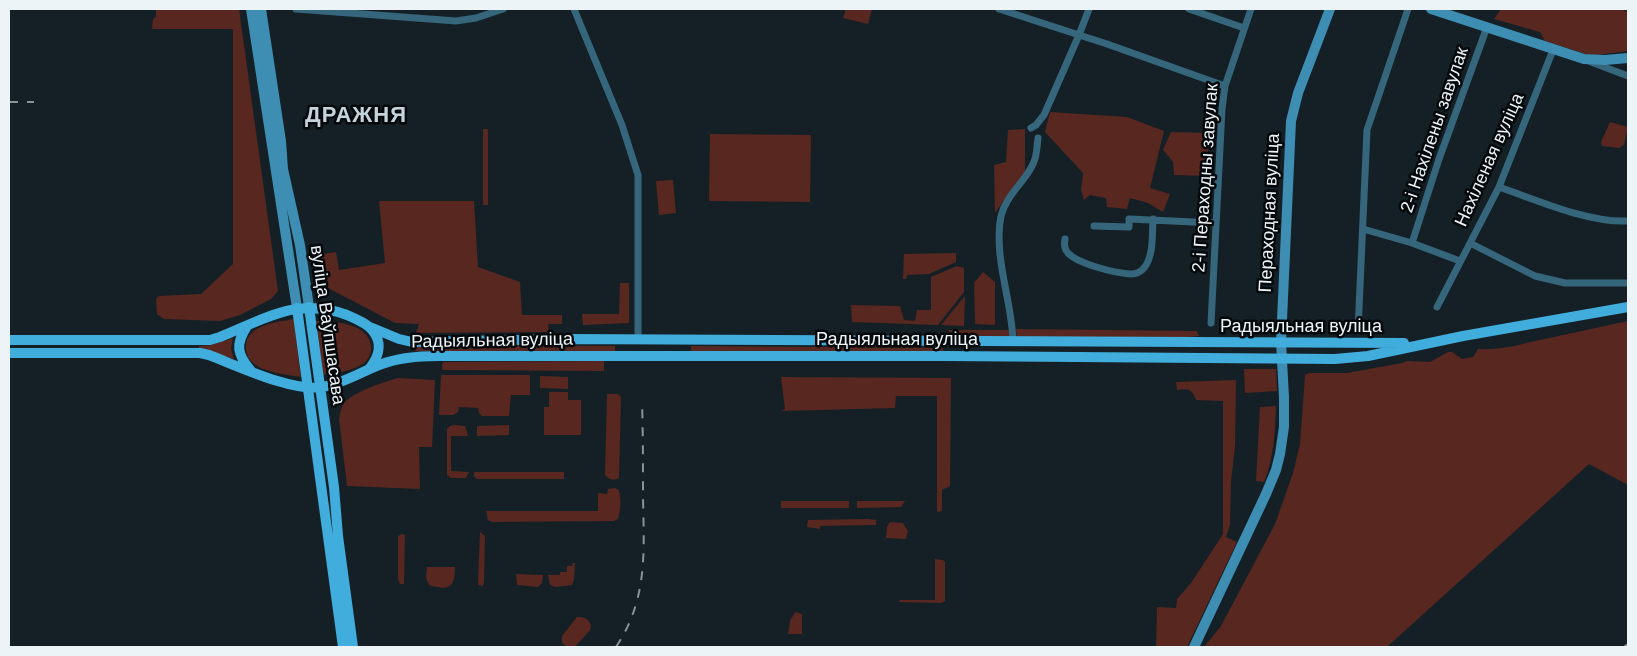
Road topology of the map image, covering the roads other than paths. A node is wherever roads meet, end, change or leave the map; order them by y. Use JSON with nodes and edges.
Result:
{"nodes":[{"id":1,"x":251,"y":9,"type":"edge"},
{"id":2,"x":261,"y":9,"type":"edge"},
{"id":3,"x":295,"y":9,"type":"edge"},
{"id":4,"x":503,"y":9,"type":"edge"},
{"id":5,"x":574,"y":9,"type":"edge"},
{"id":6,"x":999,"y":9,"type":"edge"},
{"id":7,"x":1089,"y":9,"type":"edge"},
{"id":8,"x":1189,"y":9,"type":"edge"},
{"id":9,"x":1251,"y":9,"type":"edge"},
{"id":10,"x":1330,"y":9,"type":"edge"},
{"id":11,"x":1408,"y":9,"type":"edge"},
{"id":12,"x":1431,"y":9,"type":"edge"},
{"id":13,"x":1487,"y":27,"type":"junction"},
{"id":14,"x":1244,"y":28,"type":"junction"},
{"id":15,"x":1079,"y":35,"type":"junction"},
{"id":16,"x":1553,"y":50,"type":"junction"},
{"id":17,"x":1628,"y":58,"type":"edge"},
{"id":18,"x":1584,"y":59,"type":"junction"},
{"id":19,"x":1628,"y":76,"type":"edge"},
{"id":20,"x":1225,"y":86,"type":"junction"},
{"id":21,"x":1031,"y":128,"type":"dead end"},
{"id":22,"x":1038,"y":138,"type":"dead end"},
{"id":23,"x":1498,"y":187,"type":"junction"},
{"id":24,"x":1153,"y":219,"type":"junction"},
{"id":25,"x":1628,"y":221,"type":"edge"},
{"id":26,"x":1216,"y":223,"type":"junction"},
{"id":27,"x":1094,"y":226,"type":"dead end"},
{"id":28,"x":1363,"y":229,"type":"junction"},
{"id":29,"x":1065,"y":239,"type":"dead end"},
{"id":30,"x":1412,"y":243,"type":"junction"},
{"id":31,"x":1470,"y":243,"type":"junction"},
{"id":32,"x":1460,"y":261,"type":"junction"},
{"id":33,"x":1628,"y":283,"type":"edge"},
{"id":34,"x":309,"y":307,"type":"junction"},
{"id":35,"x":1437,"y":307,"type":"dead end"},
{"id":36,"x":1628,"y":307,"type":"edge"},
{"id":37,"x":297,"y":308,"type":"junction"},
{"id":38,"x":1211,"y":323,"type":"dead end"},
{"id":39,"x":247,"y":326,"type":"junction"},
{"id":40,"x":370,"y":327,"type":"junction"},
{"id":41,"x":1358,"y":331,"type":"dead end"},
{"id":42,"x":9,"y":340,"type":"edge"},
{"id":43,"x":638,"y":340,"type":"junction"},
{"id":44,"x":1013,"y":341,"type":"junction"},
{"id":45,"x":1105,"y":342,"type":"junction"},
{"id":46,"x":1281,"y":342,"type":"junction"},
{"id":47,"x":1425,"y":343,"type":"junction"},
{"id":48,"x":9,"y":352,"type":"edge"},
{"id":49,"x":1106,"y":358,"type":"junction"},
{"id":50,"x":1281,"y":358,"type":"junction"},
{"id":51,"x":369,"y":369,"type":"junction"},
{"id":52,"x":250,"y":371,"type":"junction"},
{"id":53,"x":321,"y":387,"type":"junction"},
{"id":54,"x":309,"y":388,"type":"junction"},
{"id":55,"x":343,"y":647,"type":"edge"},
{"id":56,"x":353,"y":647,"type":"edge"},
{"id":57,"x":1194,"y":647,"type":"edge"}],
"edges":[{"from":1,"to":37,"type":"main road","name":"вуліца Ваўпшасава"},
{"from":2,"to":34,"type":"main road","name":"вуліца Ваўпшасава"},
{"from":3,"to":4,"type":"street"},
{"from":5,"to":43,"type":"street"},
{"from":6,"to":15,"type":"street"},
{"from":7,"to":15,"type":"street"},
{"from":8,"to":14,"type":"street"},
{"from":9,"to":14,"type":"street","name":"2-і Пераходны завулак"},
{"from":10,"to":46,"type":"main road","name":"Пераходная вуліца"},
{"from":11,"to":28,"type":"street"},
{"from":12,"to":13,"type":"main road"},
{"from":13,"to":16,"type":"main road"},
{"from":13,"to":30,"type":"street","name":"2-і Нахілены завулак"},
{"from":14,"to":20,"type":"street","name":"2-і Пераходны завулак"},
{"from":15,"to":20,"type":"street"},
{"from":15,"to":21,"type":"street"},
{"from":16,"to":18,"type":"main road"},
{"from":16,"to":23,"type":"street","name":"Нахіленая вуліца"},
{"from":17,"to":18,"type":"main road"},
{"from":18,"to":19,"type":"street"},
{"from":20,"to":26,"type":"street","name":"2-і Пераходны завулак"},
{"from":22,"to":44,"type":"street"},
{"from":23,"to":25,"type":"street"},
{"from":23,"to":31,"type":"street","name":"Нахіленая вуліца"},
{"from":24,"to":26,"type":"street"},
{"from":24,"to":27,"type":"street"},
{"from":24,"to":29,"type":"street"},
{"from":26,"to":38,"type":"street","name":"2-і Пераходны завулак"},
{"from":28,"to":30,"type":"street"},
{"from":28,"to":41,"type":"street"},
{"from":30,"to":32,"type":"street"},
{"from":31,"to":32,"type":"street","name":"Нахіленая вуліца"},
{"from":31,"to":33,"type":"street"},
{"from":32,"to":35,"type":"street","name":"Нахіленая вуліца"},
{"from":34,"to":37,"type":"main road","name":"Радыяльная вуліца"},
{"from":34,"to":40,"type":"main road","name":"Радыяльная вуліца"},
{"from":34,"to":53,"type":"main road","name":"вуліца Ваўпшасава"},
{"from":36,"to":47,"type":"main road","name":"Радыяльная вуліца"},
{"from":37,"to":39,"type":"main road","name":"Радыяльная вуліца"},
{"from":37,"to":54,"type":"main road","name":"вуліца Ваўпшасава"},
{"from":39,"to":42,"type":"main road"},
{"from":39,"to":52,"type":"main road"},
{"from":40,"to":43,"type":"main road","name":"Радыяльная вуліца"},
{"from":40,"to":51,"type":"main road"},
{"from":43,"to":44,"type":"main road","name":"Радыяльная вуліца"},
{"from":44,"to":45,"type":"main road","name":"Радыяльная вуліца"},
{"from":45,"to":46,"type":"main road","name":"Радыяльная вуліца"},
{"from":45,"to":49,"type":"main road"},
{"from":46,"to":47,"type":"main road","name":"Радыяльная вуліца"},
{"from":46,"to":50,"type":"main road","name":"Пераходная вуліца"},
{"from":47,"to":50,"type":"main road","name":"Радыяльная вуліца"},
{"from":48,"to":52,"type":"main road"},
{"from":49,"to":50,"type":"main road","name":"Радыяльная вуліца"},
{"from":49,"to":51,"type":"main road","name":"Радыяльная вуліца"},
{"from":50,"to":57,"type":"main road","name":"Пераходная вуліца"},
{"from":51,"to":53,"type":"main road","name":"Радыяльная вуліца"},
{"from":52,"to":54,"type":"main road"},
{"from":53,"to":54,"type":"main road","name":"Радыяльная вуліца"},
{"from":53,"to":56,"type":"main road","name":"вуліца Ваўпшасава"},
{"from":54,"to":55,"type":"main road","name":"вуліца Ваўпшасава"}]}
